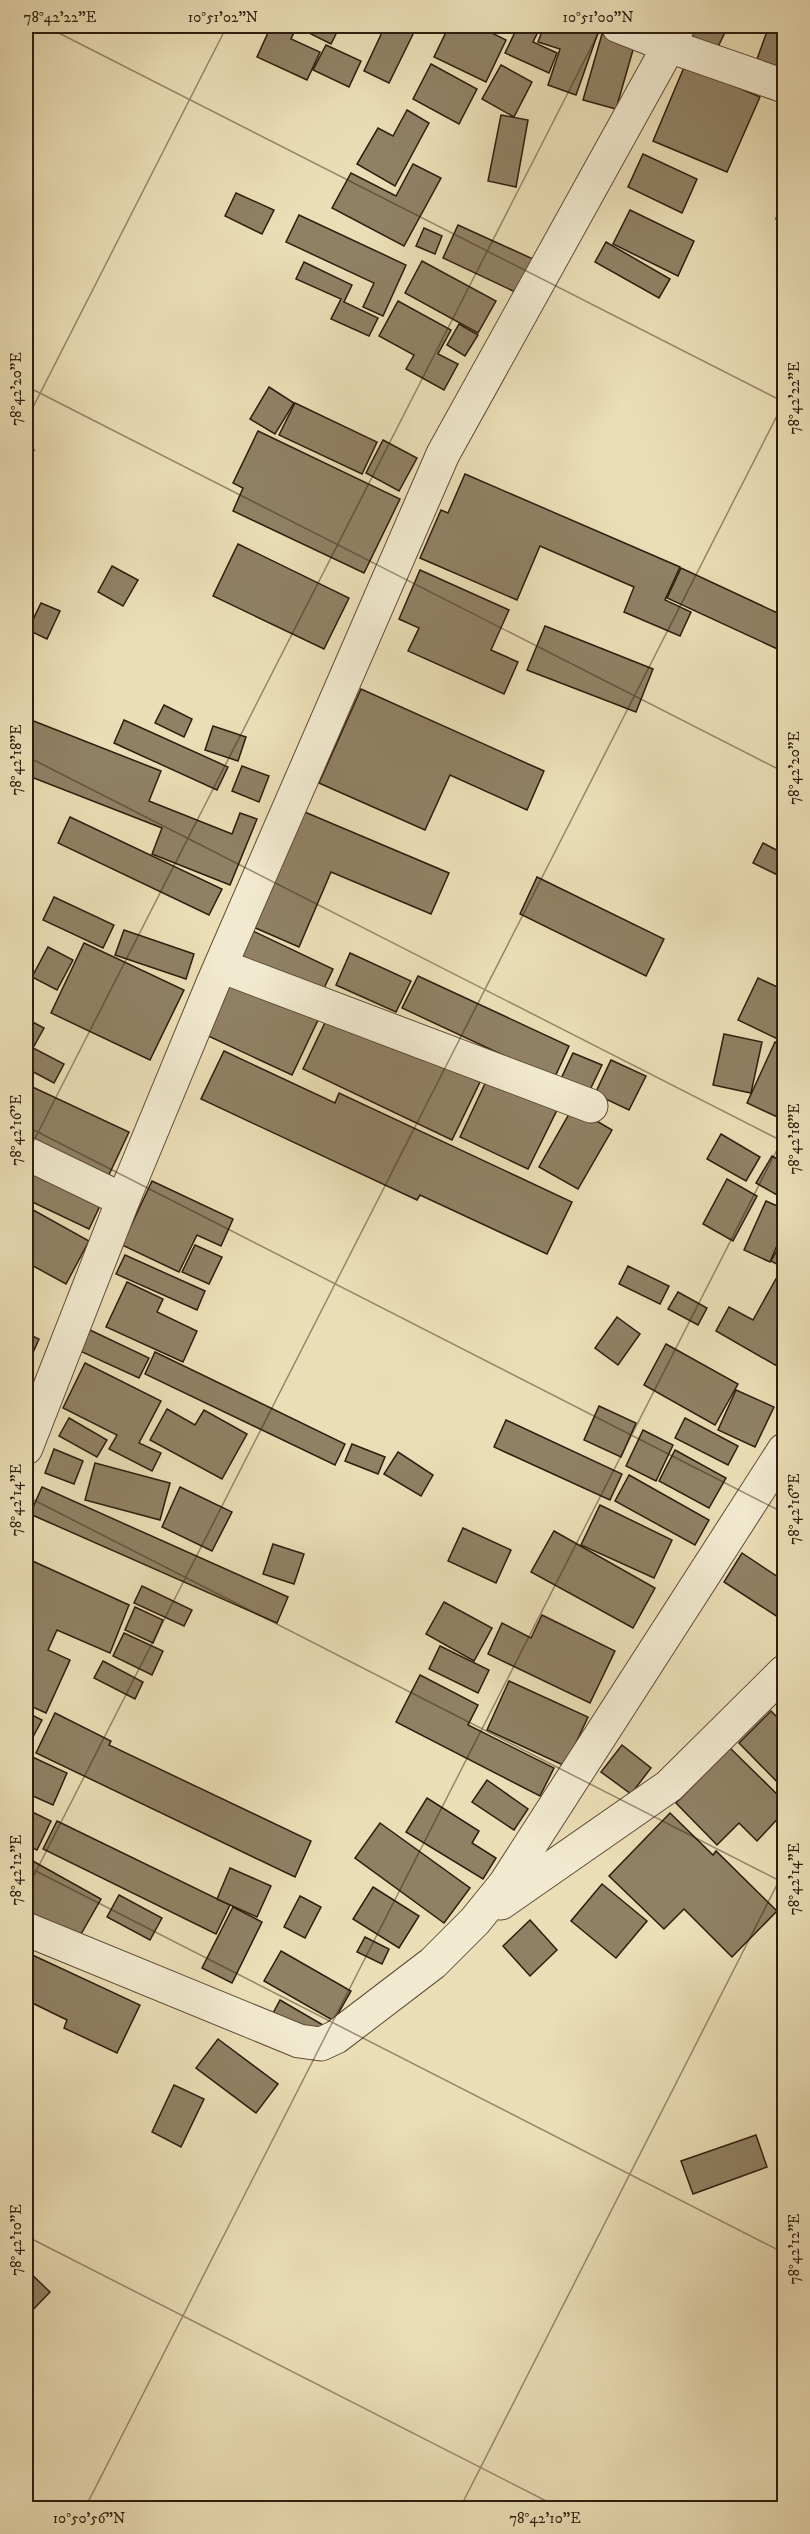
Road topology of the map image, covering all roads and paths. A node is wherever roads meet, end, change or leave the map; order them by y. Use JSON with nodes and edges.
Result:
{"nodes":[{"id":1,"x":618,"y":26,"type":"edge"},
{"id":2,"x":674,"y":36,"type":"edge"},
{"id":3,"x":784,"y":86,"type":"edge"},
{"id":4,"x":221,"y":966,"type":"junction"},
{"id":5,"x":591,"y":1106,"type":"dead end"},
{"id":6,"x":26,"y":1153,"type":"edge"},
{"id":7,"x":123,"y":1200,"type":"junction"},
{"id":8,"x":26,"y":1448,"type":"edge"},
{"id":9,"x":784,"y":1450,"type":"edge"},
{"id":10,"x":784,"y":1672,"type":"edge"},
{"id":11,"x":474,"y":1921,"type":"junction"},
{"id":12,"x":26,"y":1929,"type":"edge"}],
"edges":[{"from":1,"to":2,"type":"street"},
{"from":2,"to":3,"type":"street"},
{"from":2,"to":4,"type":"street"},
{"from":4,"to":5,"type":"street"},
{"from":4,"to":7,"type":"street"},
{"from":6,"to":7,"type":"street"},
{"from":7,"to":8,"type":"street"},
{"from":9,"to":11,"type":"street"},
{"from":10,"to":11,"type":"street"},
{"from":11,"to":12,"type":"street"}]}
